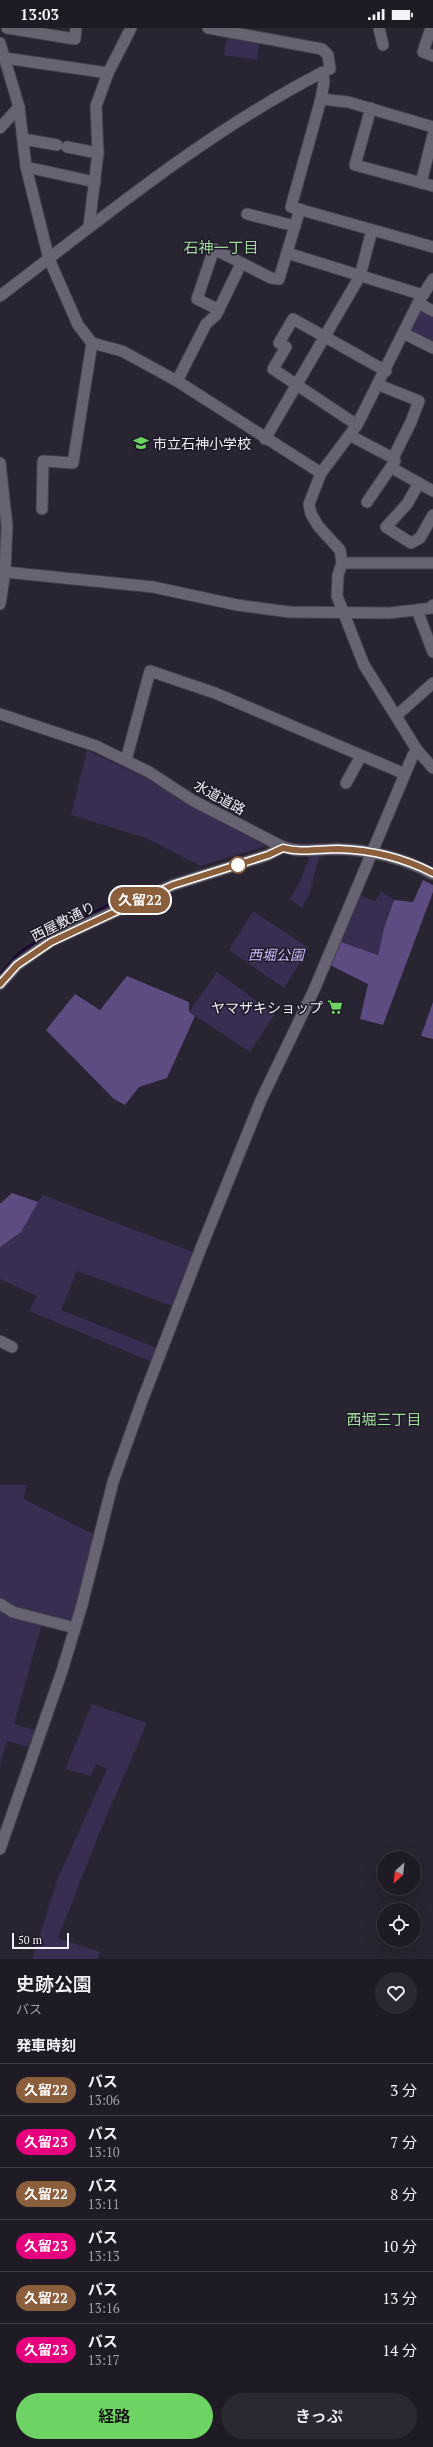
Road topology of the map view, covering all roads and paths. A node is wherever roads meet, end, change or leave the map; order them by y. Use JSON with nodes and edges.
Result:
{"nodes":[{"id":1,"x":7,"y":28,"type":"edge"},
{"id":2,"x":76,"y":28,"type":"edge"},
{"id":3,"x":131,"y":28,"type":"edge"},
{"id":4,"x":208,"y":28,"type":"edge"},
{"id":5,"x":379,"y":28,"type":"edge"},
{"id":6,"x":431,"y":28,"type":"edge"},
{"id":7,"x":0,"y":44,"type":"edge"},
{"id":8,"x":383,"y":45,"type":"dead end"},
{"id":9,"x":433,"y":56,"type":"edge"},
{"id":10,"x":5,"y":58,"type":"junction"},
{"id":11,"x":327,"y":71,"type":"junction"},
{"id":12,"x":108,"y":73,"type":"junction"},
{"id":13,"x":321,"y":99,"type":"junction"},
{"id":14,"x":19,"y":107,"type":"junction"},
{"id":15,"x":371,"y":108,"type":"junction"},
{"id":16,"x":433,"y":127,"type":"edge"},
{"id":17,"x":0,"y":128,"type":"edge"},
{"id":18,"x":433,"y":135,"type":"edge"},
{"id":19,"x":23,"y":139,"type":"junction"},
{"id":20,"x":98,"y":153,"type":"junction"},
{"id":21,"x":430,"y":156,"type":"edge"},
{"id":22,"x":26,"y":168,"type":"junction"},
{"id":23,"x":95,"y":182,"type":"junction"},
{"id":24,"x":420,"y":183,"type":"junction"},
{"id":25,"x":433,"y":186,"type":"edge"},
{"id":26,"x":300,"y":209,"type":"junction"},
{"id":27,"x":247,"y":214,"type":"dead end"},
{"id":28,"x":89,"y":226,"type":"junction"},
{"id":29,"x":295,"y":226,"type":"junction"},
{"id":30,"x":372,"y":230,"type":"junction"},
{"id":31,"x":433,"y":247,"type":"edge"},
{"id":32,"x":287,"y":253,"type":"junction"},
{"id":33,"x":49,"y":259,"type":"junction"},
{"id":34,"x":241,"y":264,"type":"junction"},
{"id":35,"x":360,"y":276,"type":"junction"},
{"id":36,"x":433,"y":279,"type":"edge"},
{"id":37,"x":425,"y":295,"type":"edge"},
{"id":38,"x":0,"y":296,"type":"edge"},
{"id":39,"x":219,"y":310,"type":"junction"},
{"id":40,"x":433,"y":311,"type":"edge"},
{"id":41,"x":405,"y":334,"type":"junction"},
{"id":42,"x":324,"y":337,"type":"junction"},
{"id":43,"x":92,"y":343,"type":"junction"},
{"id":44,"x":433,"y":348,"type":"edge"},
{"id":45,"x":386,"y":371,"type":"junction"},
{"id":46,"x":177,"y":381,"type":"junction"},
{"id":47,"x":297,"y":384,"type":"junction"},
{"id":48,"x":379,"y":385,"type":"junction"},
{"id":49,"x":357,"y":425,"type":"junction"},
{"id":50,"x":351,"y":436,"type":"junction"},
{"id":51,"x":265,"y":439,"type":"junction"},
{"id":52,"x":0,"y":463,"type":"edge"},
{"id":53,"x":392,"y":463,"type":"junction"},
{"id":54,"x":321,"y":473,"type":"junction"},
{"id":55,"x":419,"y":483,"type":"junction"},
{"id":56,"x":433,"y":491,"type":"edge"},
{"id":57,"x":367,"y":502,"type":"dead end"},
{"id":58,"x":42,"y":508,"type":"dead end"},
{"id":59,"x":433,"y":515,"type":"edge"},
{"id":60,"x":342,"y":563,"type":"junction"},
{"id":61,"x":433,"y":563,"type":"edge"},
{"id":62,"x":5,"y":572,"type":"junction"},
{"id":63,"x":0,"y":604,"type":"edge"},
{"id":64,"x":433,"y":605,"type":"edge"},
{"id":65,"x":417,"y":610,"type":"junction"},
{"id":66,"x":342,"y":611,"type":"junction"},
{"id":67,"x":433,"y":652,"type":"edge"},
{"id":68,"x":433,"y":683,"type":"edge"},
{"id":69,"x":0,"y":714,"type":"edge"},
{"id":70,"x":396,"y":716,"type":"junction"},
{"id":71,"x":417,"y":750,"type":"junction"},
{"id":72,"x":361,"y":756,"type":"junction"},
{"id":73,"x":126,"y":760,"type":"junction"},
{"id":74,"x":433,"y":768,"type":"edge"},
{"id":75,"x":405,"y":774,"type":"junction"},
{"id":76,"x":346,"y":783,"type":"dead end"},
{"id":77,"x":283,"y":848,"type":"junction"},
{"id":78,"x":373,"y":853,"type":"junction"},
{"id":79,"x":433,"y":874,"type":"edge"},
{"id":80,"x":0,"y":984,"type":"edge"},
{"id":81,"x":0,"y":1341,"type":"edge"},
{"id":82,"x":12,"y":1347,"type":"dead end"},
{"id":83,"x":0,"y":1604,"type":"edge"},
{"id":84,"x":75,"y":1628,"type":"junction"},
{"id":85,"x":0,"y":1849,"type":"edge"}],
"edges":[{"from":1,"to":2,"type":"street"},
{"from":3,"to":12,"type":"street"},
{"from":4,"to":11,"type":"street"},
{"from":5,"to":8,"type":"street"},
{"from":6,"to":9,"type":"street"},
{"from":7,"to":10,"type":"street"},
{"from":10,"to":12,"type":"street"},
{"from":10,"to":14,"type":"street"},
{"from":11,"to":13,"type":"street"},
{"from":11,"to":28,"type":"street"},
{"from":12,"to":20,"type":"street"},
{"from":13,"to":15,"type":"street"},
{"from":13,"to":26,"type":"street"},
{"from":14,"to":17,"type":"street"},
{"from":14,"to":19,"type":"street"},
{"from":15,"to":16,"type":"street"},
{"from":15,"to":24,"type":"street"},
{"from":18,"to":21,"type":"street"},
{"from":19,"to":20,"type":"street"},
{"from":19,"to":22,"type":"street"},
{"from":20,"to":23,"type":"street"},
{"from":21,"to":24,"type":"street"},
{"from":22,"to":23,"type":"street"},
{"from":22,"to":33,"type":"street"},
{"from":23,"to":28,"type":"street"},
{"from":24,"to":25,"type":"street"},
{"from":26,"to":29,"type":"street"},
{"from":26,"to":30,"type":"street"},
{"from":27,"to":29,"type":"street"},
{"from":28,"to":33,"type":"street"},
{"from":29,"to":32,"type":"street"},
{"from":30,"to":31,"type":"street"},
{"from":30,"to":35,"type":"street"},
{"from":32,"to":34,"type":"street"},
{"from":32,"to":35,"type":"street"},
{"from":33,"to":38,"type":"street"},
{"from":33,"to":43,"type":"street"},
{"from":34,"to":39,"type":"street"},
{"from":34,"to":39,"type":"street"},
{"from":35,"to":37,"type":"street"},
{"from":35,"to":42,"type":"street"},
{"from":36,"to":37,"type":"street"},
{"from":37,"to":40,"type":"street"},
{"from":37,"to":41,"type":"street"},
{"from":39,"to":46,"type":"street"},
{"from":41,"to":44,"type":"street"},
{"from":41,"to":45,"type":"street"},
{"from":42,"to":45,"type":"street"},
{"from":42,"to":47,"type":"street"},
{"from":42,"to":47,"type":"street"},
{"from":43,"to":46,"type":"street"},
{"from":43,"to":58,"type":"street"},
{"from":45,"to":48,"type":"street"},
{"from":46,"to":51,"type":"street"},
{"from":47,"to":49,"type":"street"},
{"from":47,"to":51,"type":"street"},
{"from":48,"to":49,"type":"street"},
{"from":48,"to":53,"type":"street"},
{"from":49,"to":50,"type":"street"},
{"from":50,"to":53,"type":"street"},
{"from":50,"to":54,"type":"street"},
{"from":51,"to":54,"type":"street"},
{"from":52,"to":62,"type":"street"},
{"from":53,"to":55,"type":"street"},
{"from":53,"to":57,"type":"street"},
{"from":54,"to":60,"type":"street"},
{"from":55,"to":56,"type":"street"},
{"from":55,"to":59,"type":"street"},
{"from":60,"to":61,"type":"street"},
{"from":60,"to":66,"type":"street"},
{"from":62,"to":63,"type":"street"},
{"from":62,"to":66,"type":"street"},
{"from":64,"to":65,"type":"street"},
{"from":65,"to":66,"type":"street"},
{"from":65,"to":67,"type":"street"},
{"from":66,"to":70,"type":"street"},
{"from":68,"to":70,"type":"street"},
{"from":69,"to":73,"type":"street","name":"水道道路"},
{"from":70,"to":71,"type":"street"},
{"from":71,"to":74,"type":"street"},
{"from":71,"to":75,"type":"street"},
{"from":72,"to":73,"type":"street"},
{"from":72,"to":75,"type":"street"},
{"from":72,"to":76,"type":"street"},
{"from":73,"to":77,"type":"street","name":"水道道路"},
{"from":75,"to":78,"type":"street"},
{"from":77,"to":78,"type":"street","name":"水道道路"},
{"from":77,"to":80,"type":"street","name":"西屋敷通り"},
{"from":78,"to":79,"type":"street","name":"水道道路"},
{"from":78,"to":84,"type":"street"},
{"from":81,"to":82,"type":"street"},
{"from":83,"to":84,"type":"street"},
{"from":84,"to":85,"type":"street"}]}
